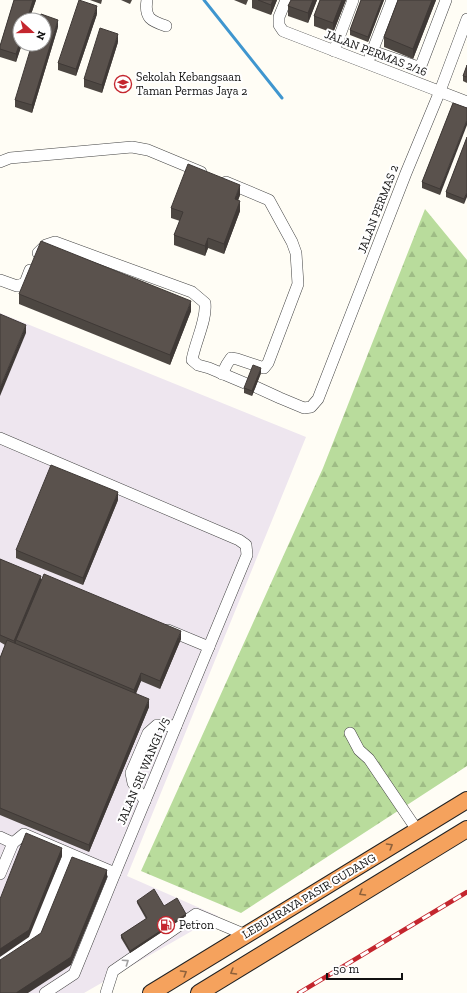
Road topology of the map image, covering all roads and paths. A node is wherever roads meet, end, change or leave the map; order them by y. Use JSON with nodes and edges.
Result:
{"nodes":[{"id":1,"x":147,"y":0,"type":"edge"},
{"id":2,"x":286,"y":0,"type":"edge"},
{"id":3,"x":353,"y":0,"type":"edge"},
{"id":4,"x":392,"y":0,"type":"edge"},
{"id":5,"x":446,"y":0,"type":"edge"},
{"id":6,"x":467,"y":19,"type":"edge"},
{"id":7,"x":166,"y":26,"type":"dead end"},
{"id":8,"x":334,"y":51,"type":"junction"},
{"id":9,"x":372,"y":51,"type":"junction"},
{"id":10,"x":367,"y":64,"type":"junction"},
{"id":11,"x":440,"y":91,"type":"junction"},
{"id":12,"x":467,"y":102,"type":"edge"},
{"id":13,"x":0,"y":162,"type":"edge"},
{"id":14,"x":0,"y":280,"type":"edge"},
{"id":15,"x":222,"y":374,"type":"junction"},
{"id":16,"x":0,"y":438,"type":"edge"},
{"id":17,"x":164,"y":628,"type":"edge"},
{"id":18,"x":209,"y":647,"type":"junction"},
{"id":19,"x":176,"y":726,"type":"junction"},
{"id":20,"x":350,"y":733,"type":"dead end"},
{"id":21,"x":467,"y":800,"type":"edge"},
{"id":22,"x":145,"y":801,"type":"junction"},
{"id":23,"x":467,"y":829,"type":"edge"},
{"id":24,"x":417,"y":830,"type":"junction"},
{"id":25,"x":0,"y":838,"type":"edge"},
{"id":26,"x":13,"y":842,"type":"junction"},
{"id":27,"x":70,"y":854,"type":"junction"},
{"id":28,"x":115,"y":873,"type":"junction"},
{"id":29,"x":0,"y":874,"type":"edge"},
{"id":30,"x":246,"y":935,"type":"junction"},
{"id":31,"x":0,"y":961,"type":"edge"},
{"id":32,"x":45,"y":993,"type":"edge"},
{"id":33,"x":106,"y":993,"type":"edge"},
{"id":34,"x":150,"y":993,"type":"edge"},
{"id":35,"x":199,"y":993,"type":"edge"}],
"edges":[{"from":1,"to":7,"type":"street"},
{"from":2,"to":8,"type":"street","name":"JALAN PERMAS 2/16"},
{"from":3,"to":8,"type":"street"},
{"from":4,"to":9,"type":"street"},
{"from":5,"to":9,"type":"street"},
{"from":6,"to":11,"type":"street","name":"JALAN PERMAS 2"},
{"from":8,"to":10,"type":"street","name":"JALAN PERMAS 2/16"},
{"from":9,"to":10,"type":"street"},
{"from":10,"to":11,"type":"street","name":"JALAN PERMAS 2/16"},
{"from":11,"to":12,"type":"street","name":"JALAN PERMAS 2/16"},
{"from":11,"to":15,"type":"street","name":"JALAN PERMAS 2"},
{"from":13,"to":15,"type":"street"},
{"from":14,"to":15,"type":"street"},
{"from":16,"to":18,"type":"street","name":"JALAN SRI WANGI 1/5"},
{"from":17,"to":18,"type":"street"},
{"from":18,"to":19,"type":"street","name":"JALAN SRI WANGI 1/5"},
{"from":19,"to":22,"type":"street","name":"JALAN SRI WANGI 1/5"},
{"from":19,"to":22,"type":"street"},
{"from":20,"to":24,"type":"street"},
{"from":21,"to":24,"type":"highway","name":"LEBUHRAYA PASIR GUDANG"},
{"from":22,"to":28,"type":"street","name":"JALAN SRI WANGI 1/5"},
{"from":23,"to":35,"type":"highway","name":"LEBUHRAYA PASIR GUDANG","one_way":true},
{"from":30,"to":24,"type":"highway","name":"LEBUHRAYA PASIR GUDANG","one_way":true},
{"from":25,"to":26,"type":"street"},
{"from":26,"to":27,"type":"street"},
{"from":26,"to":29,"type":"street"},
{"from":27,"to":28,"type":"street"},
{"from":27,"to":31,"type":"street"},
{"from":28,"to":32,"type":"street","name":"JALAN SRI WANGI 1/5"},
{"from":33,"to":30,"type":"street","one_way":true},
{"from":34,"to":30,"type":"highway","name":"LEBUHRAYA PASIR GUDANG","one_way":true}]}
